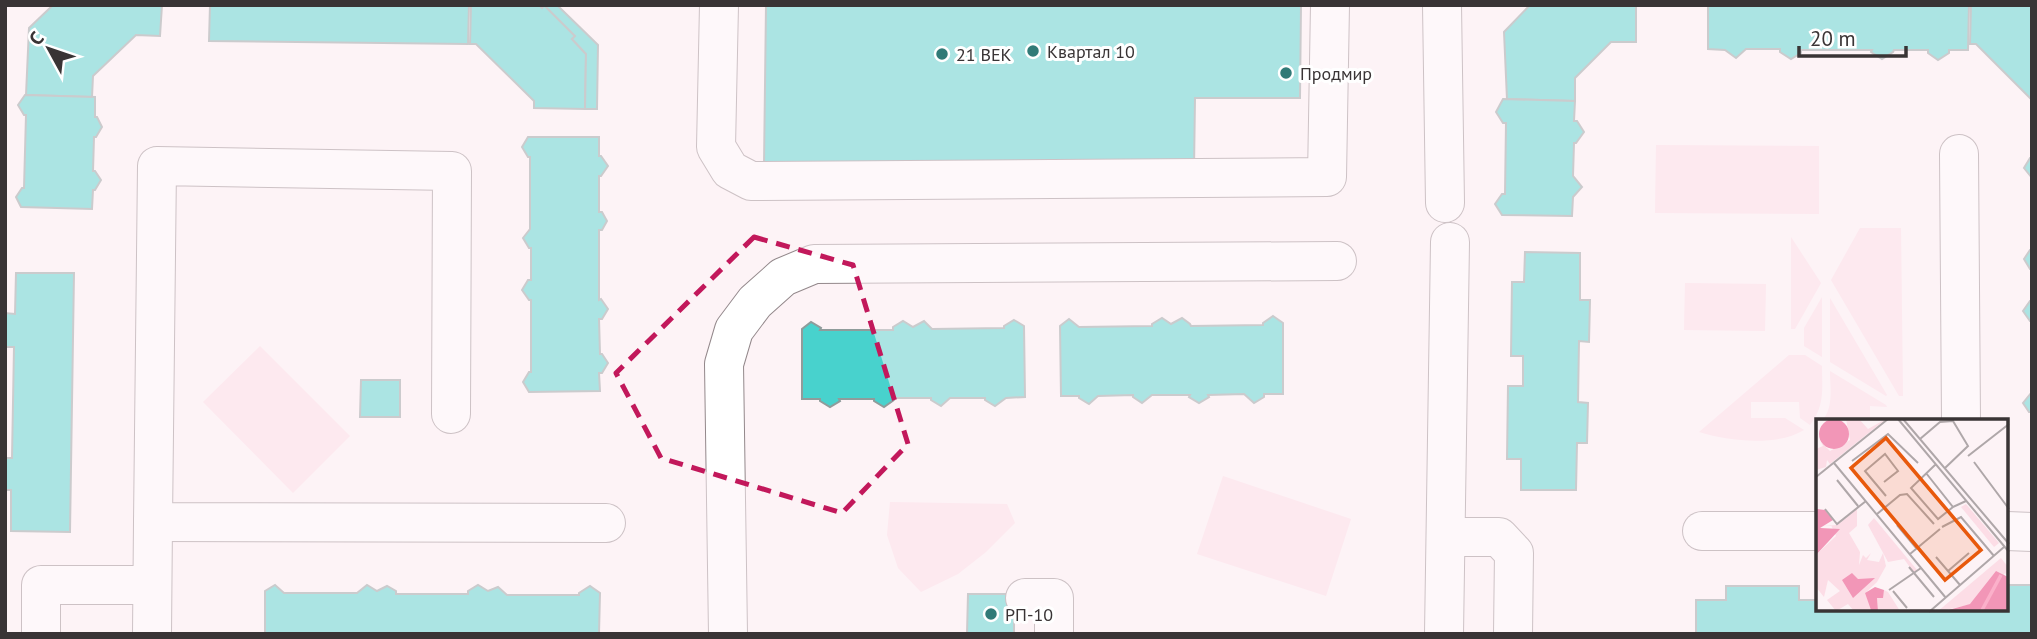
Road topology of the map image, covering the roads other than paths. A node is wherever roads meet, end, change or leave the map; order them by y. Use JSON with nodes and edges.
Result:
{"nodes":[{"id":1,"x":719,"y":5,"type":"edge"},
{"id":2,"x":1330,"y":5,"type":"edge"},
{"id":3,"x":1442,"y":5,"type":"edge"},
{"id":4,"x":1959,"y":154,"type":"dead end"},
{"id":5,"x":1445,"y":203,"type":"dead end"},
{"id":6,"x":1450,"y":242,"type":"dead end"},
{"id":7,"x":1337,"y":261,"type":"dead end"},
{"id":8,"x":452,"y":414,"type":"dead end"},
{"id":9,"x":1961,"y":419,"type":"edge"},
{"id":10,"x":153,"y":522,"type":"junction"},
{"id":11,"x":606,"y":523,"type":"dead end"},
{"id":12,"x":1702,"y":531,"type":"dead end"},
{"id":13,"x":1816,"y":531,"type":"edge"},
{"id":14,"x":2009,"y":531,"type":"edge"},
{"id":15,"x":2032,"y":532,"type":"edge"},
{"id":16,"x":1446,"y":537,"type":"junction"},
{"id":17,"x":152,"y":585,"type":"junction"},
{"id":18,"x":1025,"y":598,"type":"dead end"},
{"id":19,"x":41,"y":634,"type":"edge"},
{"id":20,"x":152,"y":634,"type":"edge"},
{"id":21,"x":728,"y":634,"type":"edge"},
{"id":22,"x":1054,"y":634,"type":"edge"},
{"id":23,"x":1444,"y":634,"type":"edge"},
{"id":24,"x":1513,"y":634,"type":"edge"}],
"edges":[{"from":1,"to":2,"type":"lane"},
{"from":3,"to":5,"type":"lane"},
{"from":4,"to":9,"type":"lane"},
{"from":6,"to":16,"type":"lane"},
{"from":7,"to":21,"type":"lane"},
{"from":8,"to":10,"type":"lane"},
{"from":10,"to":11,"type":"lane"},
{"from":10,"to":17,"type":"lane"},
{"from":12,"to":13,"type":"lane"},
{"from":14,"to":15,"type":"lane"},
{"from":16,"to":23,"type":"lane"},
{"from":16,"to":24,"type":"lane"},
{"from":17,"to":19,"type":"lane"},
{"from":17,"to":20,"type":"lane"},
{"from":18,"to":22,"type":"lane"}]}
